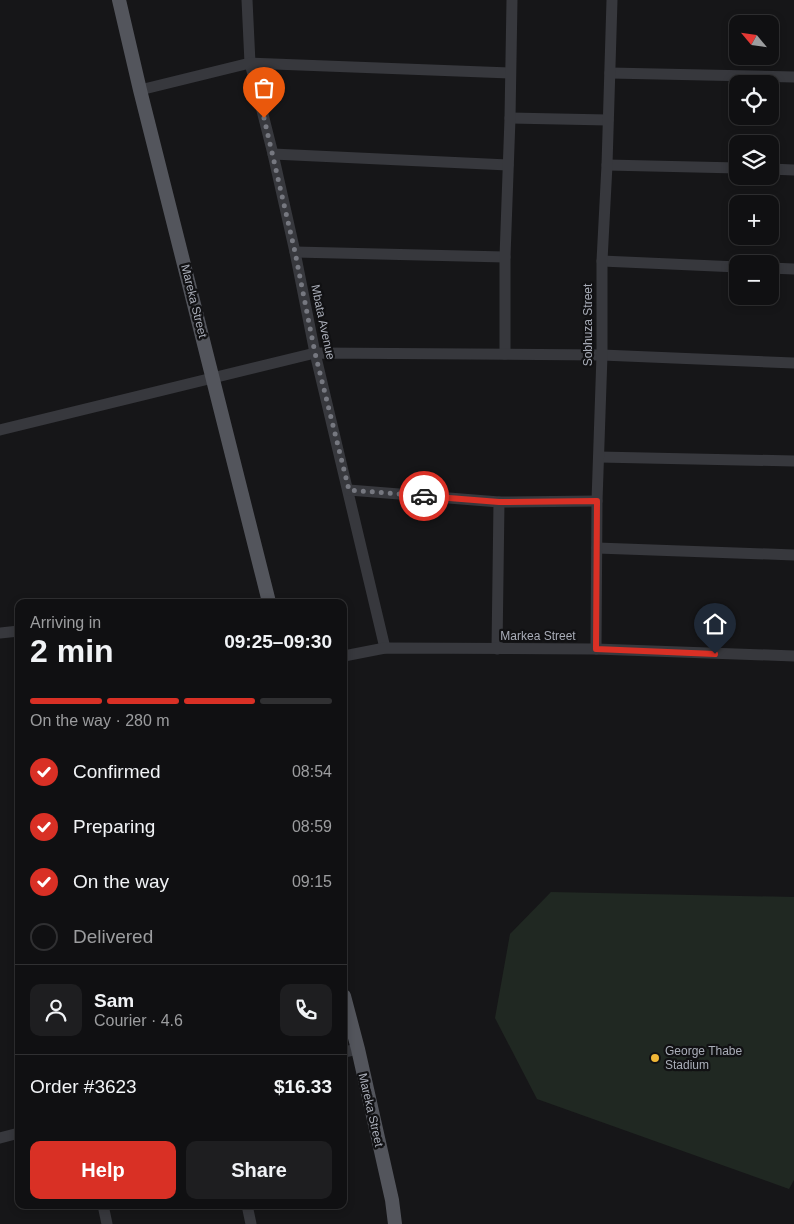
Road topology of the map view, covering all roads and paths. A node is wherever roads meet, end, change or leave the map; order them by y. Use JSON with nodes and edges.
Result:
{"nodes":[{"id":1,"x":119,"y":0,"type":"edge"},
{"id":2,"x":247,"y":0,"type":"edge"},
{"id":3,"x":512,"y":0,"type":"edge"},
{"id":4,"x":612,"y":0,"type":"edge"},
{"id":5,"x":250,"y":63,"type":"junction"},
{"id":6,"x":510,"y":73,"type":"junction"},
{"id":7,"x":610,"y":73,"type":"junction"},
{"id":8,"x":794,"y":77,"type":"edge"},
{"id":9,"x":140,"y":90,"type":"junction"},
{"id":10,"x":510,"y":118,"type":"junction"},
{"id":11,"x":608,"y":120,"type":"junction"},
{"id":12,"x":273,"y":154,"type":"junction"},
{"id":13,"x":508,"y":165,"type":"junction"},
{"id":14,"x":607,"y":165,"type":"junction"},
{"id":15,"x":729,"y":168,"type":"edge"},
{"id":16,"x":779,"y":169,"type":"edge"},
{"id":17,"x":794,"y":170,"type":"edge"},
{"id":18,"x":295,"y":252,"type":"junction"},
{"id":19,"x":505,"y":257,"type":"junction"},
{"id":20,"x":602,"y":261,"type":"junction"},
{"id":21,"x":729,"y":267,"type":"edge"},
{"id":22,"x":779,"y":268,"type":"edge"},
{"id":23,"x":794,"y":269,"type":"edge"},
{"id":24,"x":315,"y":353,"type":"junction"},
{"id":25,"x":505,"y":354,"type":"junction"},
{"id":26,"x":602,"y":355,"type":"junction"},
{"id":27,"x":794,"y":362,"type":"edge"},
{"id":28,"x":213,"y":378,"type":"junction"},
{"id":29,"x":0,"y":430,"type":"edge"},
{"id":30,"x":599,"y":457,"type":"junction"},
{"id":31,"x":794,"y":461,"type":"edge"},
{"id":32,"x":349,"y":490,"type":"junction"},
{"id":33,"x":597,"y":501,"type":"junction"},
{"id":34,"x":499,"y":502,"type":"junction"},
{"id":35,"x":597,"y":548,"type":"junction"},
{"id":36,"x":794,"y":555,"type":"edge"},
{"id":37,"x":268,"y":599,"type":"edge"},
{"id":38,"x":15,"y":631,"type":"edge"},
{"id":39,"x":0,"y":633,"type":"edge"},
{"id":40,"x":385,"y":648,"type":"junction"},
{"id":41,"x":497,"y":649,"type":"junction"},
{"id":42,"x":596,"y":649,"type":"junction"},
{"id":43,"x":347,"y":655,"type":"edge"},
{"id":44,"x":794,"y":656,"type":"edge"},
{"id":45,"x":347,"y":1019,"type":"edge"},
{"id":46,"x":351,"y":1050,"type":"edge"},
{"id":47,"x":15,"y":1134,"type":"edge"},
{"id":48,"x":0,"y":1138,"type":"edge"},
{"id":49,"x":104,"y":1209,"type":"edge"},
{"id":50,"x":247,"y":1209,"type":"edge"},
{"id":51,"x":107,"y":1224,"type":"edge"},
{"id":52,"x":251,"y":1224,"type":"edge"},
{"id":53,"x":395,"y":1224,"type":"edge"}],
"edges":[{"from":1,"to":9,"type":"main road","name":"Mareka Street"},
{"from":2,"to":5,"type":"street","name":"Mbata Avenue"},
{"from":3,"to":6,"type":"street"},
{"from":4,"to":7,"type":"street","name":"Sobhuza Street"},
{"from":5,"to":6,"type":"street"},
{"from":5,"to":9,"type":"street"},
{"from":5,"to":12,"type":"street","name":"Mbata Avenue"},
{"from":6,"to":10,"type":"street"},
{"from":7,"to":8,"type":"street"},
{"from":7,"to":11,"type":"street","name":"Sobhuza Street"},
{"from":9,"to":28,"type":"main road","name":"Mareka Street"},
{"from":10,"to":11,"type":"street"},
{"from":10,"to":13,"type":"street"},
{"from":11,"to":14,"type":"street","name":"Sobhuza Street"},
{"from":12,"to":13,"type":"street"},
{"from":12,"to":18,"type":"street","name":"Mbata Avenue"},
{"from":13,"to":19,"type":"street"},
{"from":14,"to":15,"type":"street"},
{"from":14,"to":20,"type":"street","name":"Sobhuza Street"},
{"from":16,"to":17,"type":"street"},
{"from":18,"to":19,"type":"street"},
{"from":18,"to":24,"type":"street","name":"Mbata Avenue"},
{"from":19,"to":25,"type":"street"},
{"from":20,"to":21,"type":"street"},
{"from":20,"to":26,"type":"street","name":"Sobhuza Street"},
{"from":22,"to":23,"type":"street"},
{"from":24,"to":25,"type":"street"},
{"from":24,"to":28,"type":"street"},
{"from":24,"to":32,"type":"street","name":"Mbata Avenue"},
{"from":25,"to":26,"type":"street"},
{"from":26,"to":27,"type":"street"},
{"from":26,"to":30,"type":"street","name":"Sobhuza Street"},
{"from":28,"to":29,"type":"street"},
{"from":28,"to":37,"type":"main road","name":"Mareka Street"},
{"from":30,"to":31,"type":"street"},
{"from":30,"to":33,"type":"street","name":"Sobhuza Street"},
{"from":32,"to":34,"type":"street"},
{"from":32,"to":40,"type":"street","name":"Mbata Avenue"},
{"from":33,"to":34,"type":"street"},
{"from":33,"to":35,"type":"street","name":"Sobhuza Street"},
{"from":34,"to":41,"type":"street"},
{"from":35,"to":36,"type":"street"},
{"from":35,"to":42,"type":"street","name":"Sobhuza Street"},
{"from":38,"to":39,"type":"street"},
{"from":40,"to":41,"type":"street","name":"Markea Street"},
{"from":40,"to":43,"type":"street","name":"Markea Street"},
{"from":41,"to":42,"type":"street","name":"Markea Street"},
{"from":42,"to":44,"type":"street","name":"Markea Street"},
{"from":45,"to":46,"type":"main road","name":"Mareka Street"},
{"from":46,"to":53,"type":"main road","name":"Mareka Street"},
{"from":47,"to":48,"type":"street"},
{"from":49,"to":51,"type":"street"},
{"from":50,"to":52,"type":"street"}]}
